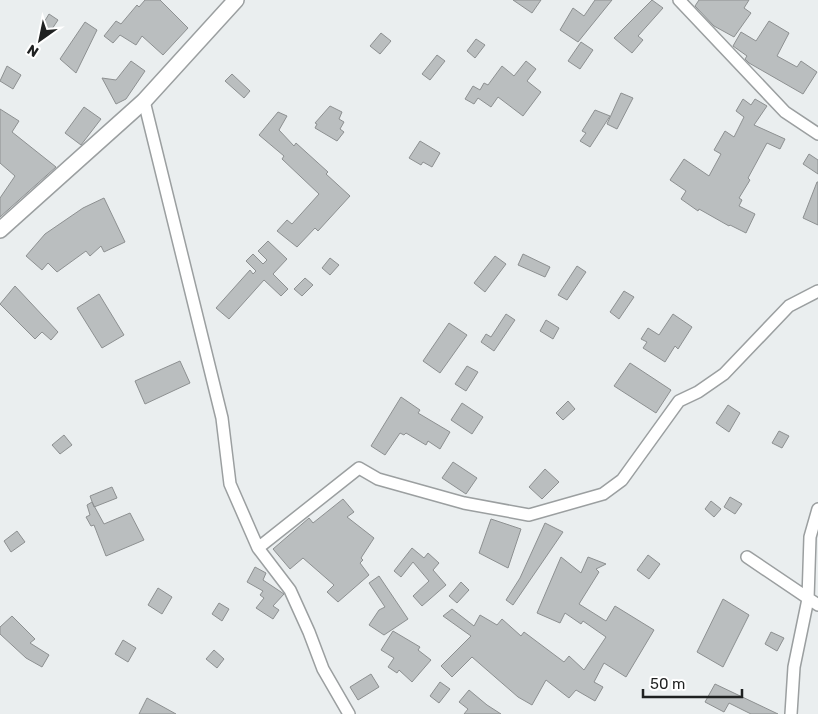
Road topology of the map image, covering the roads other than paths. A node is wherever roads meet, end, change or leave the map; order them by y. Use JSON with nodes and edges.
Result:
{"nodes":[{"id":1,"x":236,"y":0,"type":"edge"},
{"id":2,"x":680,"y":0,"type":"edge"},
{"id":3,"x":144,"y":101,"type":"junction"},
{"id":4,"x":818,"y":134,"type":"edge"},
{"id":5,"x":0,"y":230,"type":"edge"},
{"id":6,"x":818,"y":291,"type":"edge"},
{"id":7,"x":818,"y":510,"type":"edge"},
{"id":8,"x":258,"y":548,"type":"junction"},
{"id":9,"x":747,"y":557,"type":"dead end"},
{"id":10,"x":813,"y":602,"type":"edge"},
{"id":11,"x":349,"y":714,"type":"edge"},
{"id":12,"x":791,"y":714,"type":"edge"}],
"edges":[{"from":1,"to":3,"type":"main road"},
{"from":2,"to":4,"type":"street"},
{"from":3,"to":5,"type":"main road"},
{"from":3,"to":8,"type":"street"},
{"from":6,"to":8,"type":"street"},
{"from":7,"to":10,"type":"street"},
{"from":8,"to":11,"type":"street"},
{"from":9,"to":10,"type":"street"},
{"from":10,"to":12,"type":"street"}]}
